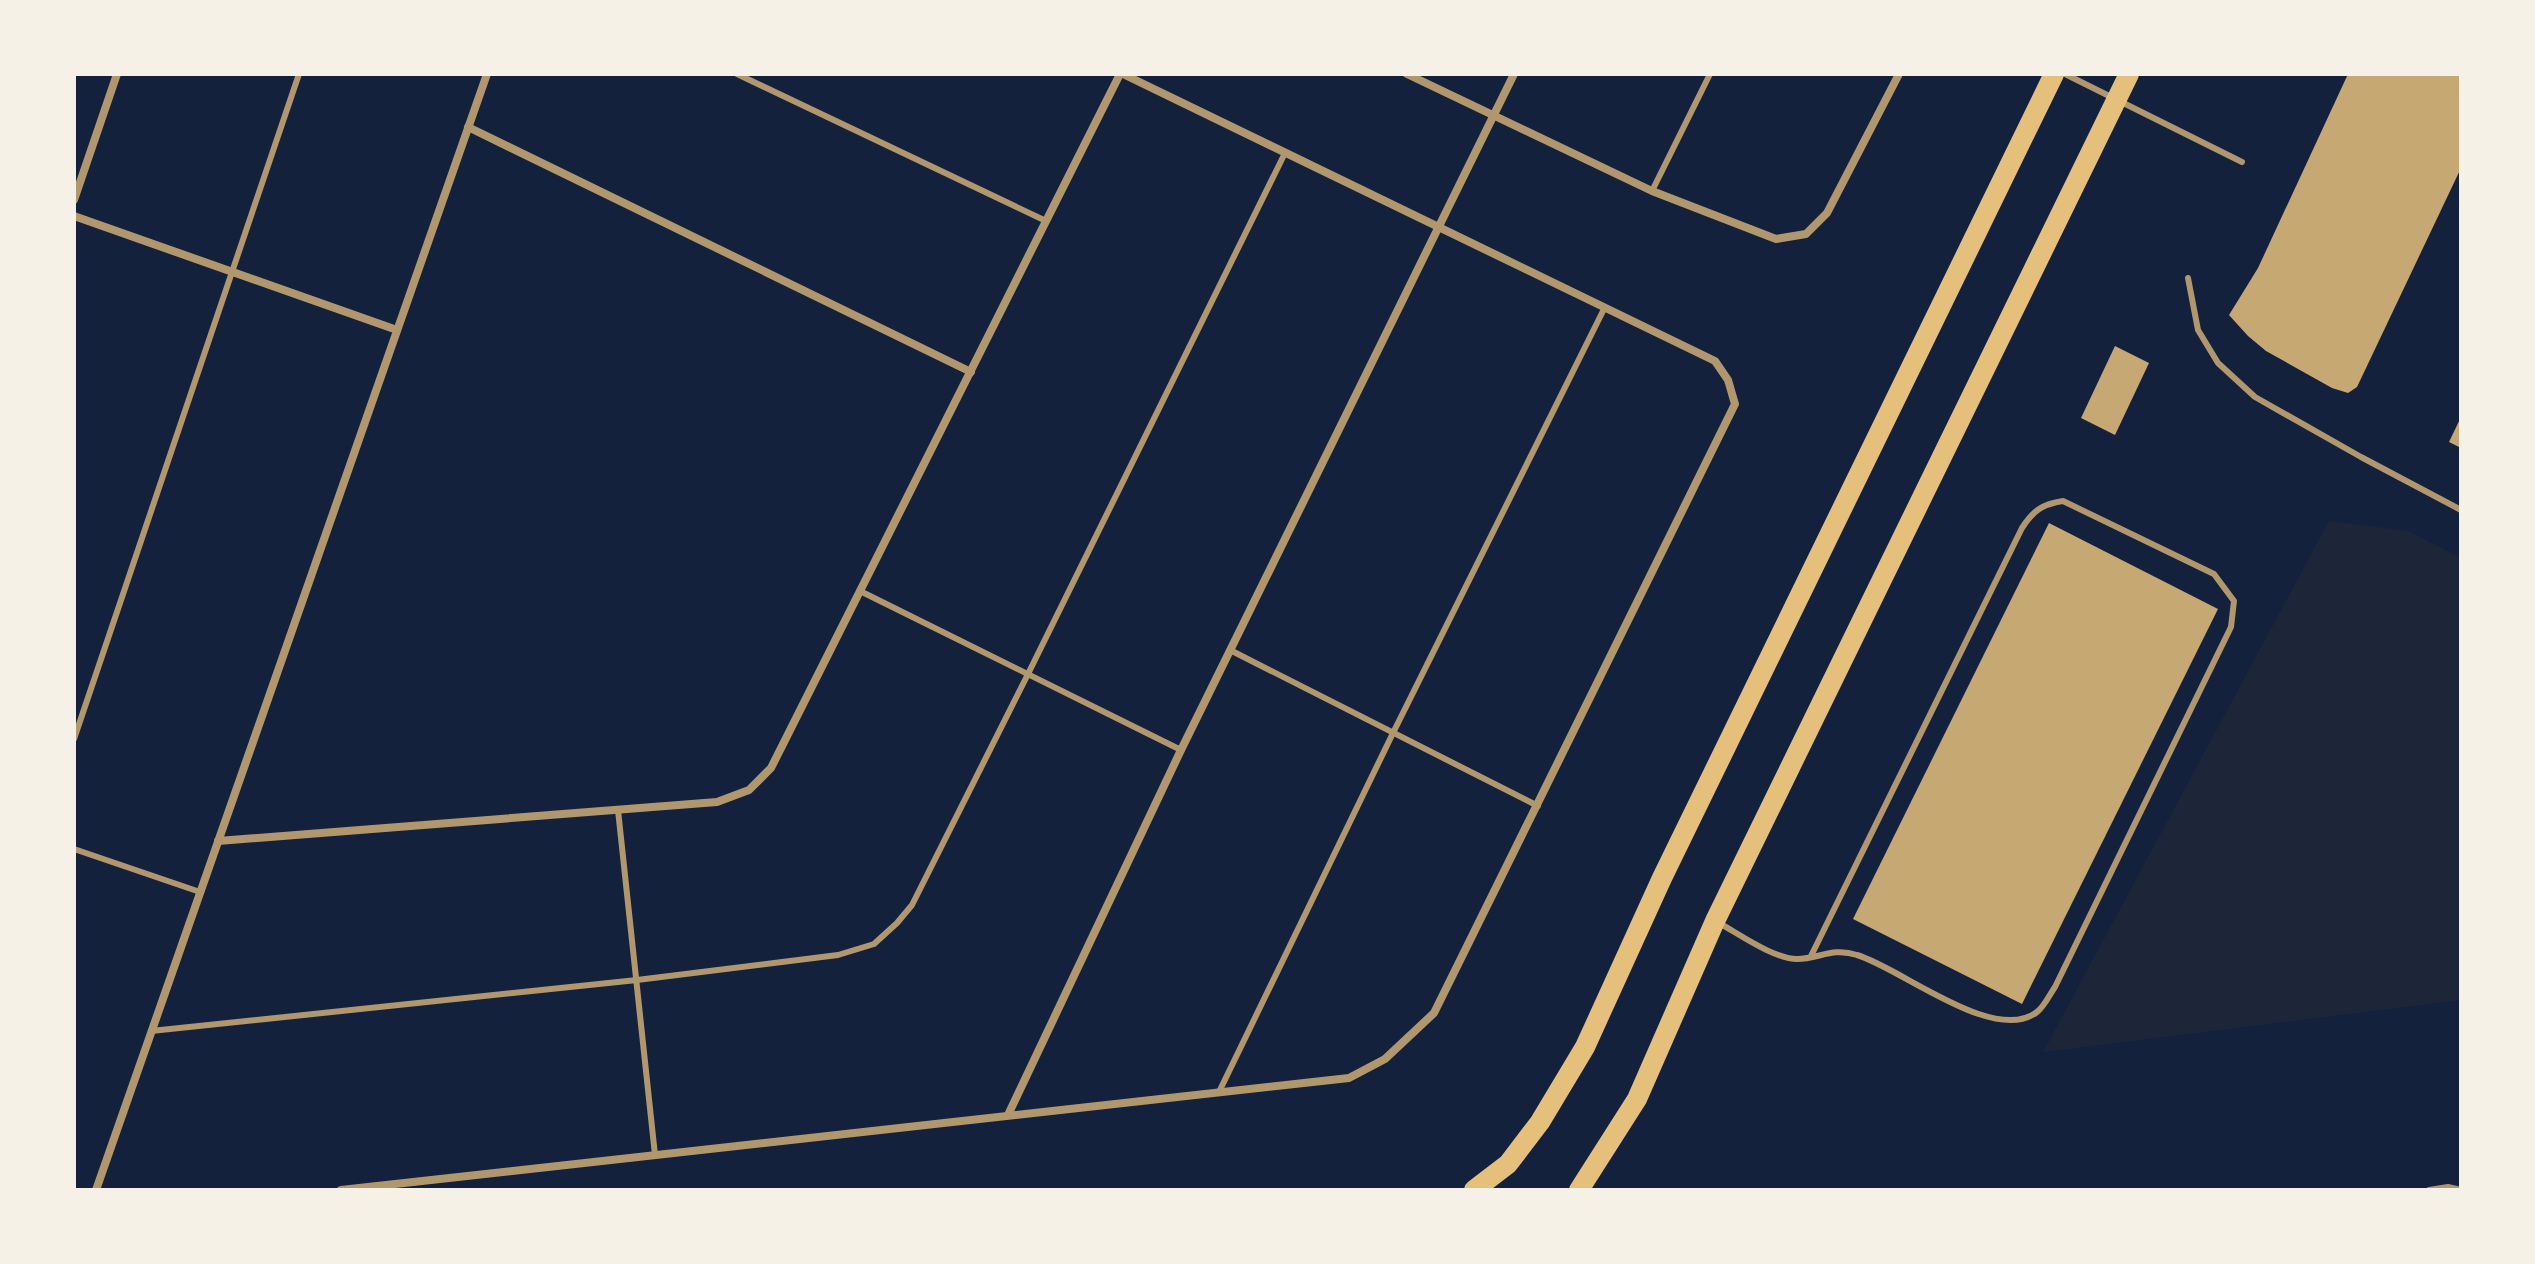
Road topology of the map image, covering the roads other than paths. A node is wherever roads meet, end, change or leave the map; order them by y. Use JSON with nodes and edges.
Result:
{"nodes":[{"id":1,"x":117,"y":74,"type":"edge"},
{"id":2,"x":299,"y":74,"type":"edge"},
{"id":3,"x":487,"y":74,"type":"edge"},
{"id":4,"x":737,"y":74,"type":"edge"},
{"id":5,"x":1121,"y":74,"type":"edge"},
{"id":6,"x":1407,"y":74,"type":"edge"},
{"id":7,"x":1514,"y":74,"type":"edge"},
{"id":8,"x":1710,"y":74,"type":"edge"},
{"id":9,"x":1899,"y":74,"type":"edge"},
{"id":10,"x":2054,"y":74,"type":"edge"},
{"id":11,"x":2065,"y":74,"type":"edge"},
{"id":12,"x":2129,"y":74,"type":"edge"},
{"id":13,"x":2117,"y":100,"type":"junction"},
{"id":14,"x":1493,"y":116,"type":"junction"},
{"id":15,"x":468,"y":127,"type":"junction"},
{"id":16,"x":1285,"y":153,"type":"junction"},
{"id":17,"x":2242,"y":162,"type":"dead end"},
{"id":18,"x":1652,"y":191,"type":"junction"},
{"id":19,"x":74,"y":200,"type":"edge"},
{"id":20,"x":74,"y":216,"type":"edge"},
{"id":21,"x":1046,"y":221,"type":"junction"},
{"id":22,"x":1438,"y":227,"type":"junction"},
{"id":23,"x":231,"y":272,"type":"junction"},
{"id":24,"x":2188,"y":278,"type":"dead end"},
{"id":25,"x":1605,"y":307,"type":"junction"},
{"id":26,"x":397,"y":330,"type":"junction"},
{"id":27,"x":971,"y":372,"type":"junction"},
{"id":28,"x":2461,"y":510,"type":"edge"},
{"id":29,"x":860,"y":591,"type":"junction"},
{"id":30,"x":1230,"y":650,"type":"junction"},
{"id":31,"x":1028,"y":674,"type":"junction"},
{"id":32,"x":1393,"y":733,"type":"junction"},
{"id":33,"x":74,"y":739,"type":"edge"},
{"id":34,"x":1181,"y":750,"type":"junction"},
{"id":35,"x":1538,"y":806,"type":"junction"},
{"id":36,"x":618,"y":810,"type":"junction"},
{"id":37,"x":218,"y":841,"type":"junction"},
{"id":38,"x":74,"y":849,"type":"edge"},
{"id":39,"x":200,"y":892,"type":"junction"},
{"id":40,"x":1715,"y":921,"type":"junction"},
{"id":41,"x":1811,"y":956,"type":"junction"},
{"id":42,"x":637,"y":980,"type":"junction"},
{"id":43,"x":151,"y":1031,"type":"junction"},
{"id":44,"x":1219,"y":1092,"type":"junction"},
{"id":45,"x":1008,"y":1115,"type":"junction"},
{"id":46,"x":655,"y":1155,"type":"junction"},
{"id":47,"x":96,"y":1190,"type":"edge"},
{"id":48,"x":341,"y":1190,"type":"edge"},
{"id":49,"x":1474,"y":1190,"type":"edge"},
{"id":50,"x":1579,"y":1190,"type":"edge"},
{"id":51,"x":2429,"y":1190,"type":"edge"},
{"id":52,"x":2461,"y":1190,"type":"edge"}],
"edges":[{"from":1,"to":19,"type":"street"},
{"from":2,"to":23,"type":"lane"},
{"from":3,"to":15,"type":"street"},
{"from":4,"to":21,"type":"lane"},
{"from":5,"to":16,"type":"street"},
{"from":5,"to":21,"type":"street"},
{"from":6,"to":14,"type":"street"},
{"from":7,"to":14,"type":"street"},
{"from":8,"to":18,"type":"lane"},
{"from":9,"to":18,"type":"street"},
{"from":10,"to":49,"type":"main road"},
{"from":11,"to":13,"type":"lane"},
{"from":12,"to":13,"type":"main road"},
{"from":13,"to":17,"type":"lane"},
{"from":13,"to":40,"type":"main road"},
{"from":14,"to":18,"type":"street"},
{"from":14,"to":22,"type":"street"},
{"from":15,"to":26,"type":"street"},
{"from":15,"to":27,"type":"street"},
{"from":16,"to":22,"type":"street"},
{"from":16,"to":31,"type":"lane"},
{"from":20,"to":23,"type":"street"},
{"from":21,"to":27,"type":"street"},
{"from":22,"to":25,"type":"street"},
{"from":22,"to":30,"type":"street"},
{"from":23,"to":26,"type":"street"},
{"from":23,"to":33,"type":"lane"},
{"from":24,"to":28,"type":"lane"},
{"from":25,"to":32,"type":"lane"},
{"from":25,"to":35,"type":"street"},
{"from":26,"to":37,"type":"street"},
{"from":27,"to":29,"type":"street"},
{"from":29,"to":31,"type":"lane"},
{"from":29,"to":36,"type":"street"},
{"from":30,"to":32,"type":"lane"},
{"from":30,"to":34,"type":"street"},
{"from":31,"to":34,"type":"lane"},
{"from":31,"to":42,"type":"lane"},
{"from":32,"to":35,"type":"lane"},
{"from":32,"to":44,"type":"lane"},
{"from":34,"to":45,"type":"street"},
{"from":35,"to":44,"type":"street"},
{"from":36,"to":37,"type":"street"},
{"from":36,"to":42,"type":"lane"},
{"from":37,"to":39,"type":"street"},
{"from":38,"to":39,"type":"lane"},
{"from":39,"to":43,"type":"street"},
{"from":40,"to":41,"type":"lane"},
{"from":40,"to":50,"type":"main road"},
{"from":41,"to":41,"type":"lane"},
{"from":42,"to":43,"type":"lane"},
{"from":42,"to":46,"type":"lane"},
{"from":43,"to":47,"type":"street"},
{"from":44,"to":45,"type":"street"},
{"from":45,"to":46,"type":"street"},
{"from":46,"to":48,"type":"street"},
{"from":51,"to":52,"type":"lane"}]}
